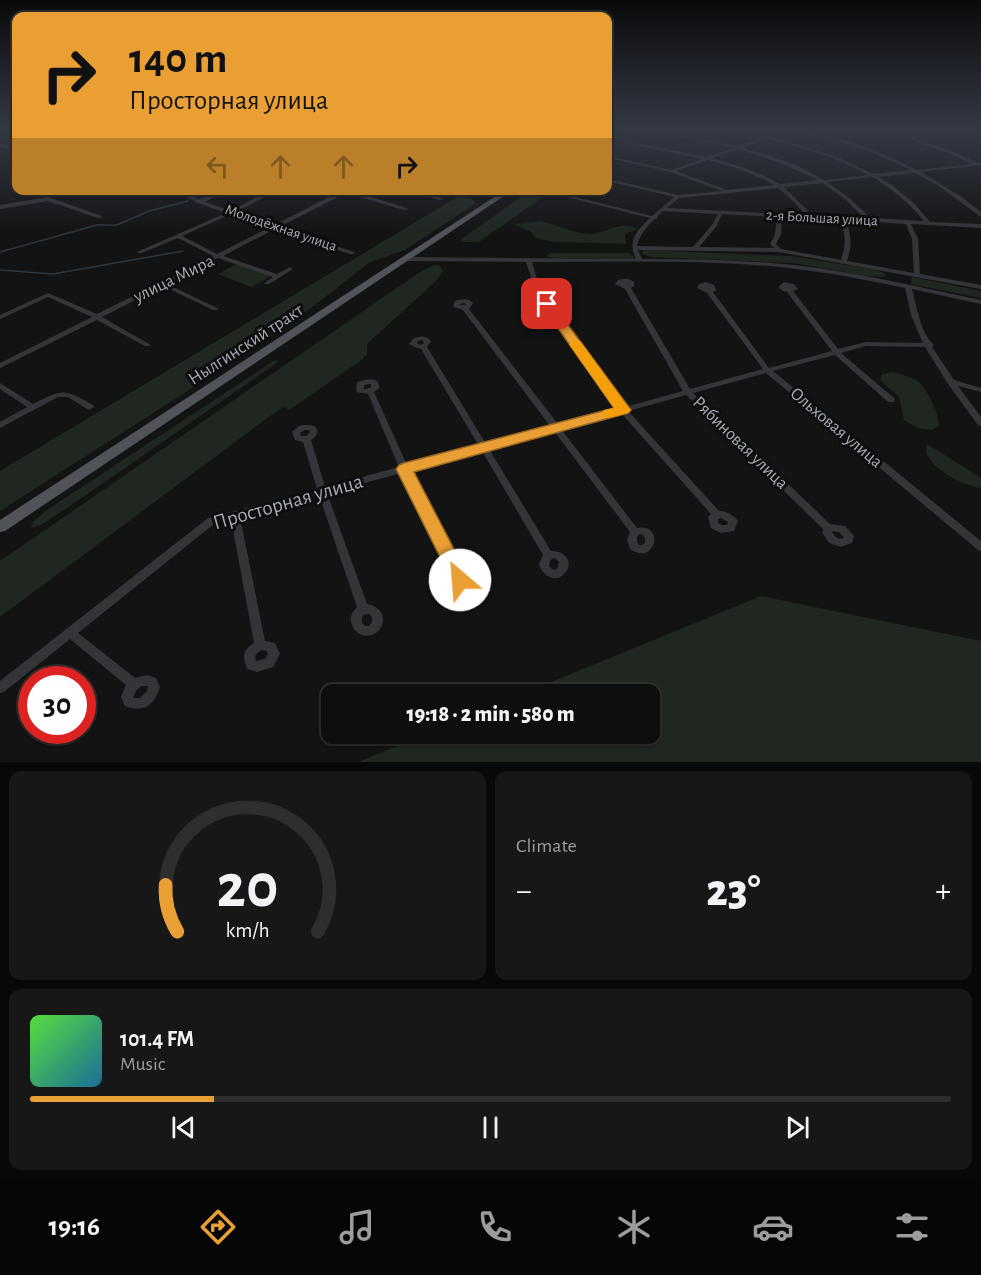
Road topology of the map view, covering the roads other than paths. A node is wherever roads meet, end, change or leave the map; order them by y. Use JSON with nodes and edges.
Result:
{"nodes":[{"id":1,"x":640,"y":165,"type":"edge"},
{"id":2,"x":689,"y":165,"type":"edge"},
{"id":3,"x":725,"y":165,"type":"edge"},
{"id":4,"x":791,"y":165,"type":"edge"},
{"id":5,"x":847,"y":165,"type":"edge"},
{"id":6,"x":901,"y":165,"type":"edge"},
{"id":7,"x":980,"y":165,"type":"edge"},
{"id":8,"x":671,"y":171,"type":"junction"},
{"id":9,"x":917,"y":171,"type":"junction"},
{"id":10,"x":872,"y":176,"type":"junction"},
{"id":11,"x":612,"y":181,"type":"edge"},
{"id":12,"x":825,"y":181,"type":"junction"},
{"id":13,"x":778,"y":186,"type":"junction"},
{"id":14,"x":727,"y":191,"type":"junction"},
{"id":15,"x":186,"y":195,"type":"edge"},
{"id":16,"x":216,"y":195,"type":"edge"},
{"id":17,"x":264,"y":195,"type":"dead end"},
{"id":18,"x":338,"y":195,"type":"edge"},
{"id":19,"x":359,"y":195,"type":"edge"},
{"id":20,"x":428,"y":195,"type":"edge"},
{"id":21,"x":503,"y":195,"type":"edge"},
{"id":22,"x":565,"y":195,"type":"edge"},
{"id":23,"x":678,"y":197,"type":"junction"},
{"id":24,"x":441,"y":199,"type":"dead end"},
{"id":25,"x":200,"y":202,"type":"junction"},
{"id":26,"x":0,"y":207,"type":"edge"},
{"id":27,"x":406,"y":209,"type":"dead end"},
{"id":28,"x":663,"y":209,"type":"junction"},
{"id":29,"x":234,"y":211,"type":"junction"},
{"id":30,"x":720,"y":214,"type":"junction"},
{"id":31,"x":981,"y":215,"type":"edge"},
{"id":32,"x":100,"y":217,"type":"dead end"},
{"id":33,"x":779,"y":217,"type":"junction"},
{"id":34,"x":655,"y":218,"type":"junction"},
{"id":35,"x":811,"y":218,"type":"junction"},
{"id":36,"x":842,"y":219,"type":"junction"},
{"id":37,"x":869,"y":220,"type":"junction"},
{"id":38,"x":908,"y":223,"type":"junction"},
{"id":39,"x":929,"y":224,"type":"junction"},
{"id":40,"x":981,"y":226,"type":"edge"},
{"id":41,"x":275,"y":227,"type":"junction"},
{"id":42,"x":179,"y":236,"type":"junction"},
{"id":43,"x":635,"y":248,"type":"junction"},
{"id":44,"x":696,"y":248,"type":"junction"},
{"id":45,"x":779,"y":250,"type":"junction"},
{"id":46,"x":140,"y":252,"type":"dead end"},
{"id":47,"x":352,"y":253,"type":"dead end"},
{"id":48,"x":219,"y":256,"type":"junction"},
{"id":49,"x":408,"y":259,"type":"junction"},
{"id":50,"x":528,"y":260,"type":"junction"},
{"id":51,"x":640,"y":261,"type":"junction"},
{"id":52,"x":844,"y":261,"type":"junction"},
{"id":53,"x":290,"y":269,"type":"dead end"},
{"id":54,"x":898,"y":271,"type":"junction"},
{"id":55,"x":917,"y":275,"type":"junction"},
{"id":56,"x":276,"y":276,"type":"junction"},
{"id":57,"x":267,"y":283,"type":"dead end"},
{"id":58,"x":163,"y":284,"type":"junction"},
{"id":59,"x":897,"y":285,"type":"junction"},
{"id":60,"x":627,"y":287,"type":"dead end"},
{"id":61,"x":981,"y":287,"type":"edge"},
{"id":62,"x":908,"y":288,"type":"junction"},
{"id":63,"x":709,"y":291,"type":"dead end"},
{"id":64,"x":790,"y":292,"type":"dead end"},
{"id":65,"x":981,"y":302,"type":"edge"},
{"id":66,"x":465,"y":308,"type":"dead end"},
{"id":67,"x":215,"y":309,"type":"dead end"},
{"id":68,"x":0,"y":317,"type":"edge"},
{"id":69,"x":97,"y":317,"type":"junction"},
{"id":70,"x":147,"y":345,"type":"dead end"},
{"id":71,"x":930,"y":345,"type":"junction"},
{"id":72,"x":423,"y":346,"type":"dead end"},
{"id":73,"x":836,"y":352,"type":"junction"},
{"id":74,"x":0,"y":366,"type":"edge"},
{"id":75,"x":768,"y":371,"type":"junction"},
{"id":76,"x":951,"y":382,"type":"junction"},
{"id":77,"x":0,"y":385,"type":"edge"},
{"id":78,"x":981,"y":390,"type":"edge"},
{"id":79,"x":370,"y":391,"type":"dead end"},
{"id":80,"x":688,"y":393,"type":"junction"},
{"id":81,"x":891,"y":400,"type":"dead end"},
{"id":82,"x":32,"y":407,"type":"junction"},
{"id":83,"x":90,"y":407,"type":"dead end"},
{"id":84,"x":623,"y":410,"type":"junction"},
{"id":85,"x":981,"y":423,"type":"edge"},
{"id":86,"x":0,"y":425,"type":"edge"},
{"id":87,"x":556,"y":428,"type":"junction"},
{"id":88,"x":306,"y":439,"type":"dead end"},
{"id":89,"x":483,"y":448,"type":"junction"},
{"id":90,"x":404,"y":469,"type":"junction"},
{"id":91,"x":322,"y":491,"type":"junction"},
{"id":92,"x":235,"y":514,"type":"junction"},
{"id":93,"x":717,"y":515,"type":"dead end"},
{"id":94,"x":0,"y":528,"type":"edge"},
{"id":95,"x":829,"y":529,"type":"dead end"},
{"id":96,"x":635,"y":532,"type":"dead end"},
{"id":97,"x":981,"y":548,"type":"edge"},
{"id":98,"x":549,"y":556,"type":"dead end"},
{"id":99,"x":460,"y":580,"type":"dead end"},
{"id":100,"x":364,"y":610,"type":"dead end"},
{"id":101,"x":70,"y":633,"type":"junction"},
{"id":102,"x":260,"y":645,"type":"dead end"},
{"id":103,"x":134,"y":684,"type":"dead end"},
{"id":104,"x":0,"y":688,"type":"edge"}],
"edges":[{"from":1,"to":8,"type":"street"},
{"from":2,"to":8,"type":"street"},
{"from":3,"to":13,"type":"street"},
{"from":4,"to":12,"type":"street"},
{"from":5,"to":10,"type":"street"},
{"from":6,"to":9,"type":"street"},
{"from":7,"to":9,"type":"street"},
{"from":8,"to":14,"type":"street"},
{"from":9,"to":10,"type":"street"},
{"from":9,"to":31,"type":"street"},
{"from":10,"to":12,"type":"street"},
{"from":10,"to":39,"type":"street"},
{"from":11,"to":23,"type":"street"},
{"from":12,"to":13,"type":"street"},
{"from":12,"to":37,"type":"street"},
{"from":13,"to":14,"type":"street"},
{"from":13,"to":35,"type":"street"},
{"from":14,"to":23,"type":"street"},
{"from":15,"to":25,"type":"street","name":"Молодёжная улица"},
{"from":16,"to":25,"type":"street"},
{"from":17,"to":29,"type":"street"},
{"from":18,"to":41,"type":"street","name":"улица Мира"},
{"from":19,"to":27,"type":"street"},
{"from":20,"to":24,"type":"street"},
{"from":21,"to":49,"type":"main road","name":"Нылгинский тракт"},
{"from":22,"to":34,"type":"street"},
{"from":23,"to":28,"type":"street"},
{"from":25,"to":29,"type":"street","name":"Молодёжная улица"},
{"from":26,"to":32,"type":"street"},
{"from":28,"to":30,"type":"street","name":"2-я Большая улица"},
{"from":28,"to":34,"type":"street"},
{"from":29,"to":41,"type":"street","name":"Молодёжная улица"},
{"from":29,"to":42,"type":"street"},
{"from":30,"to":33,"type":"street","name":"2-я Большая улица"},
{"from":30,"to":44,"type":"street"},
{"from":33,"to":35,"type":"street","name":"2-я Большая улица"},
{"from":33,"to":45,"type":"street"},
{"from":34,"to":43,"type":"street"},
{"from":35,"to":36,"type":"street","name":"2-я Большая улица"},
{"from":36,"to":37,"type":"street","name":"2-я Большая улица"},
{"from":36,"to":52,"type":"street"},
{"from":37,"to":38,"type":"street","name":"2-я Большая улица"},
{"from":38,"to":39,"type":"street","name":"2-я Большая улица"},
{"from":38,"to":55,"type":"street"},
{"from":39,"to":40,"type":"street","name":"2-я Большая улица"},
{"from":41,"to":47,"type":"street","name":"Молодёжная улица"},
{"from":41,"to":48,"type":"street","name":"улица Мира"},
{"from":42,"to":46,"type":"street"},
{"from":42,"to":48,"type":"street"},
{"from":43,"to":44,"type":"street"},
{"from":43,"to":51,"type":"street"},
{"from":44,"to":45,"type":"street"},
{"from":45,"to":52,"type":"street"},
{"from":48,"to":56,"type":"street"},
{"from":48,"to":58,"type":"street","name":"улица Мира"},
{"from":49,"to":50,"type":"street"},
{"from":49,"to":94,"type":"main road","name":"Нылгинский тракт"},
{"from":50,"to":51,"type":"street"},
{"from":50,"to":84,"type":"street"},
{"from":51,"to":59,"type":"street"},
{"from":52,"to":54,"type":"street"},
{"from":53,"to":56,"type":"street"},
{"from":54,"to":55,"type":"street"},
{"from":54,"to":59,"type":"street"},
{"from":55,"to":61,"type":"street"},
{"from":56,"to":57,"type":"street"},
{"from":58,"to":67,"type":"street"},
{"from":58,"to":69,"type":"street","name":"улица Мира"},
{"from":59,"to":62,"type":"street"},
{"from":60,"to":80,"type":"street","name":"Рябиновая улица"},
{"from":62,"to":65,"type":"street"},
{"from":62,"to":71,"type":"street"},
{"from":63,"to":75,"type":"street","name":"Ольховая улица"},
{"from":64,"to":73,"type":"street"},
{"from":66,"to":87,"type":"street"},
{"from":68,"to":69,"type":"street"},
{"from":69,"to":70,"type":"street"},
{"from":69,"to":74,"type":"street","name":"улица Мира"},
{"from":71,"to":73,"type":"street","name":"Просторная улица"},
{"from":71,"to":76,"type":"street"},
{"from":72,"to":89,"type":"street"},
{"from":73,"to":75,"type":"street","name":"Просторная улица"},
{"from":73,"to":81,"type":"street"},
{"from":75,"to":80,"type":"street","name":"Просторная улица"},
{"from":75,"to":97,"type":"street","name":"Ольховая улица"},
{"from":76,"to":78,"type":"street"},
{"from":76,"to":85,"type":"street"},
{"from":77,"to":82,"type":"street"},
{"from":79,"to":90,"type":"street"},
{"from":80,"to":84,"type":"street","name":"Просторная улица"},
{"from":80,"to":95,"type":"street","name":"Рябиновая улица"},
{"from":82,"to":83,"type":"street"},
{"from":82,"to":86,"type":"street"},
{"from":84,"to":87,"type":"street","name":"Просторная улица"},
{"from":84,"to":93,"type":"street"},
{"from":87,"to":89,"type":"street","name":"Просторная улица"},
{"from":87,"to":96,"type":"street"},
{"from":88,"to":91,"type":"street"},
{"from":89,"to":90,"type":"street","name":"Просторная улица"},
{"from":89,"to":98,"type":"street"},
{"from":90,"to":91,"type":"street","name":"Просторная улица"},
{"from":90,"to":99,"type":"street"},
{"from":91,"to":92,"type":"street","name":"Просторная улица"},
{"from":91,"to":100,"type":"street"},
{"from":92,"to":101,"type":"street","name":"Просторная улица"},
{"from":92,"to":102,"type":"street"},
{"from":101,"to":103,"type":"street"},
{"from":101,"to":104,"type":"street","name":"Просторная улица"}]}
